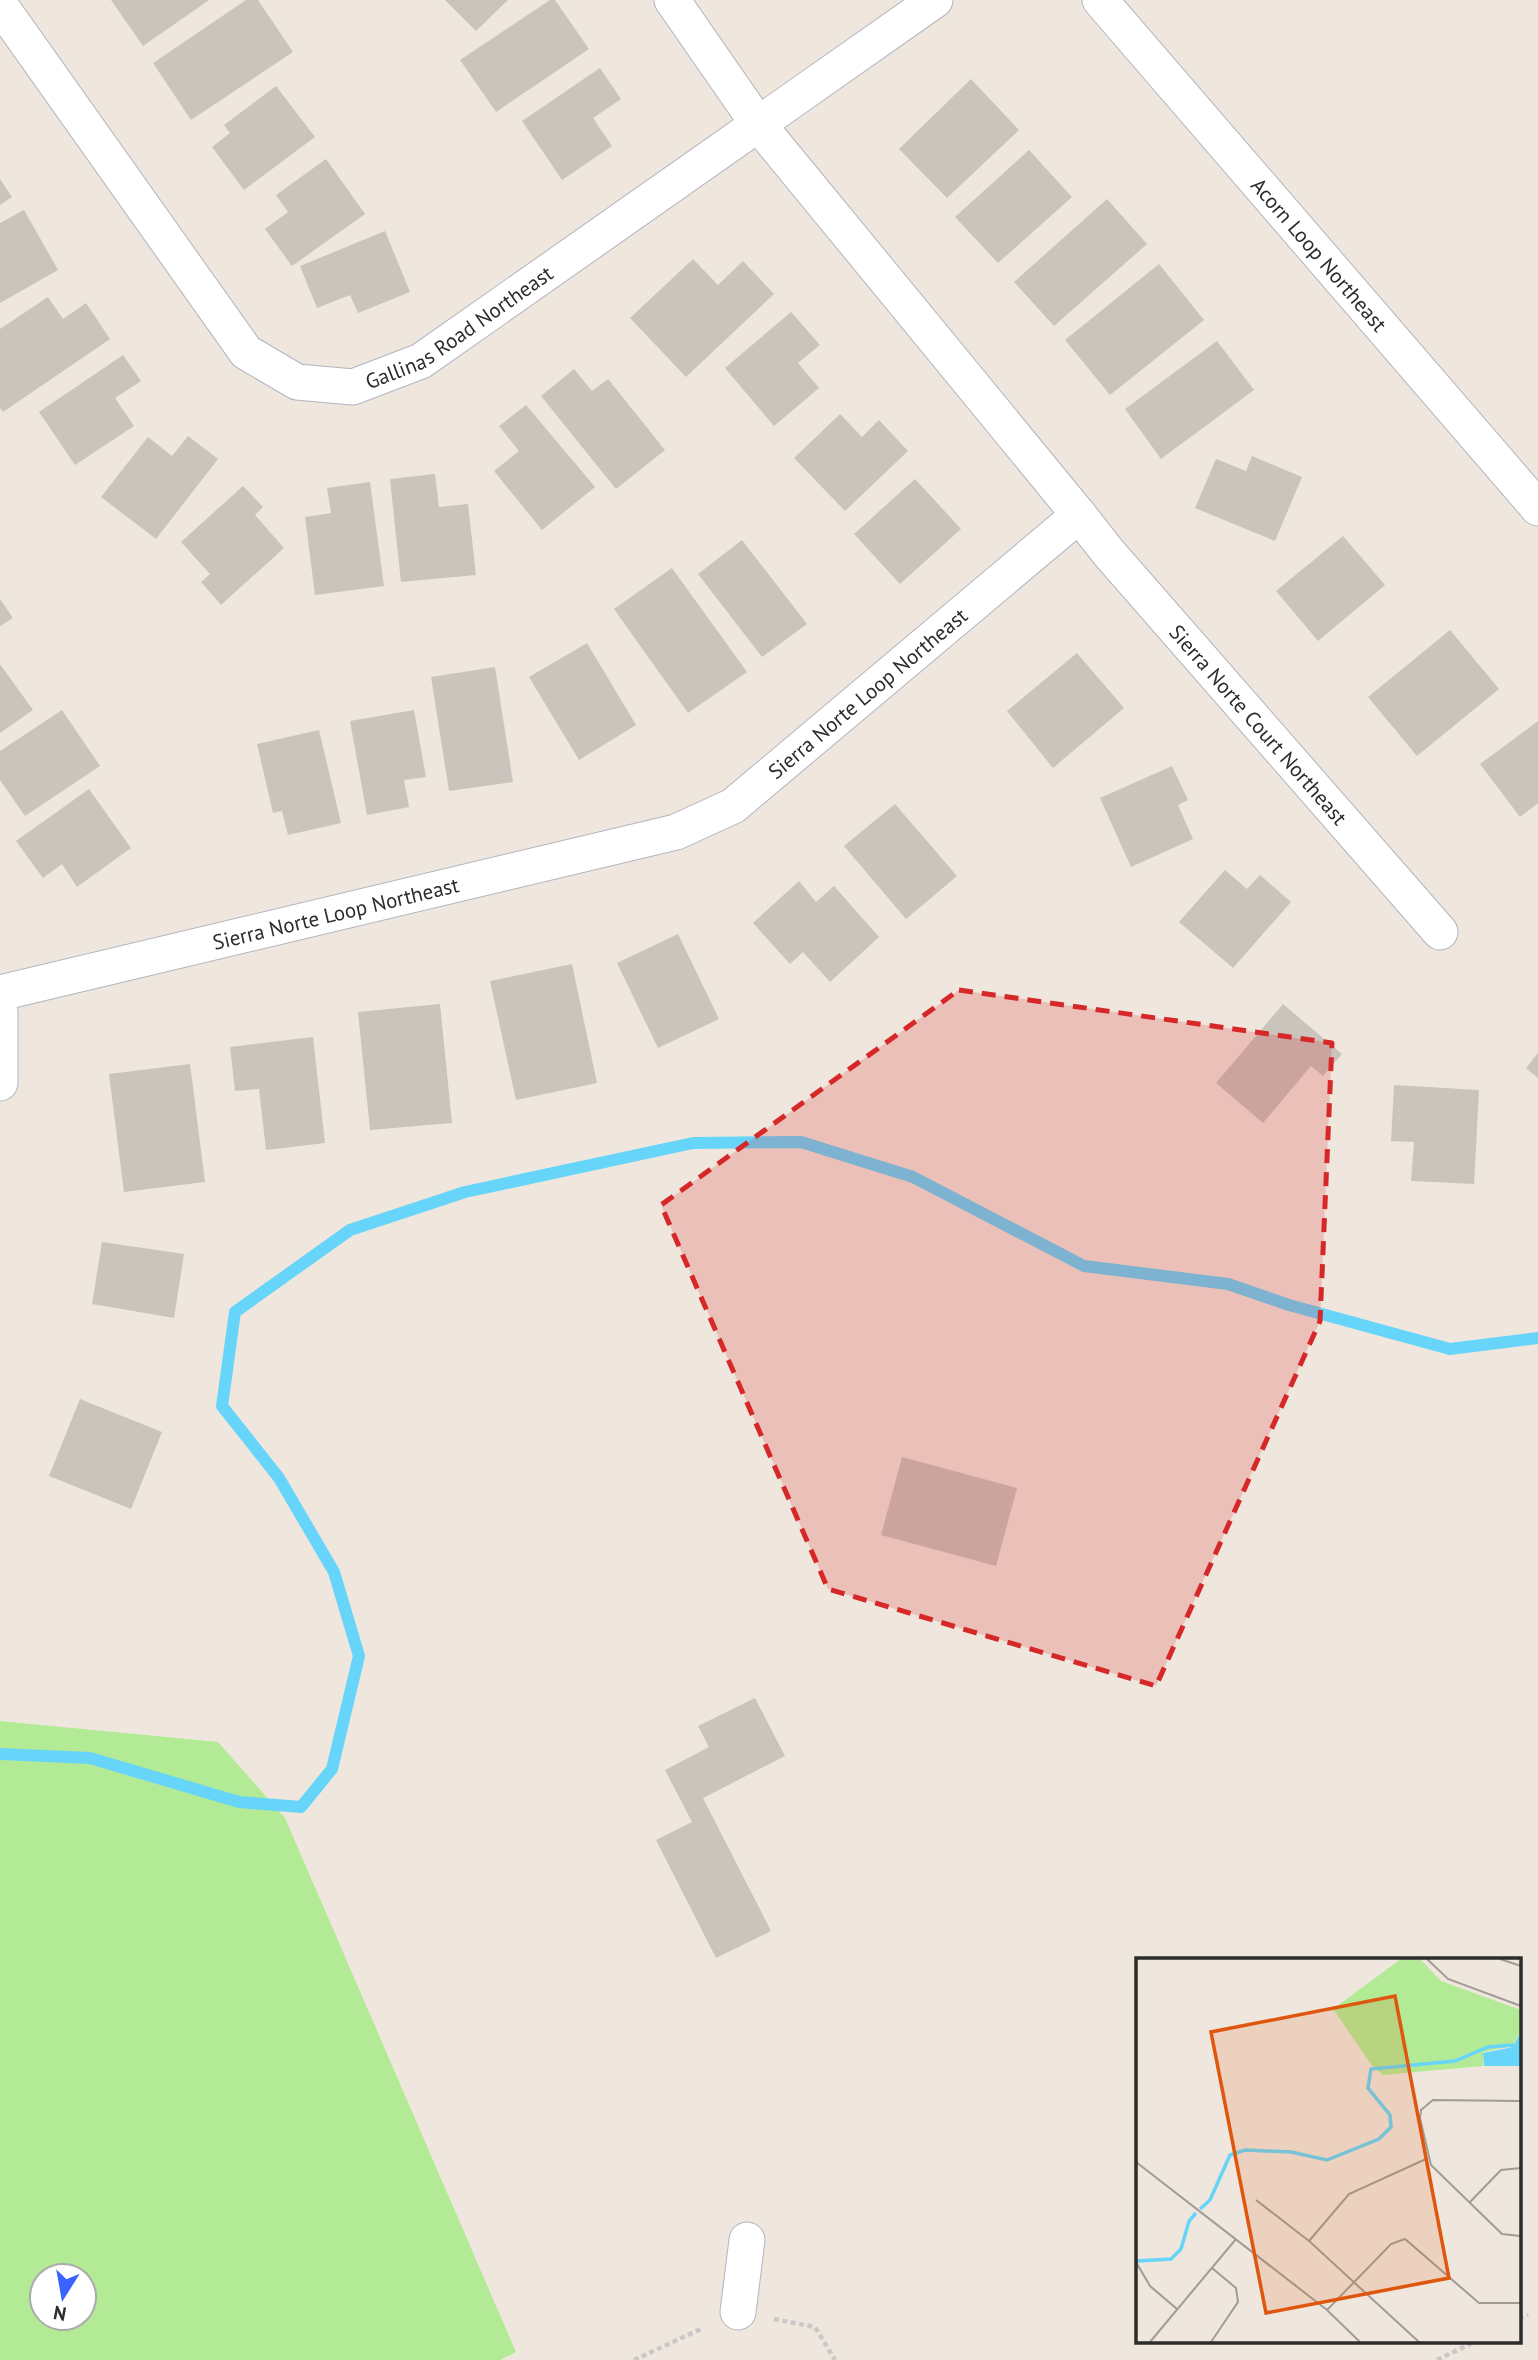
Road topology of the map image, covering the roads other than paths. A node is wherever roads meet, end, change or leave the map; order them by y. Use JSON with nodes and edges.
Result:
{"nodes":[{"id":1,"x":672,"y":0,"type":"edge"},
{"id":2,"x":935,"y":0,"type":"edge"},
{"id":3,"x":1100,"y":0,"type":"edge"},
{"id":4,"x":0,"y":5,"type":"edge"},
{"id":5,"x":758,"y":124,"type":"junction"},
{"id":6,"x":1538,"y":508,"type":"edge"},
{"id":7,"x":1079,"y":515,"type":"junction"},
{"id":8,"x":1440,"y":932,"type":"dead end"},
{"id":9,"x":0,"y":993,"type":"edge"},
{"id":10,"x":0,"y":1012,"type":"edge"},
{"id":11,"x":0,"y":1083,"type":"edge"},
{"id":12,"x":747,"y":2240,"type":"dead end"},
{"id":13,"x":738,"y":2312,"type":"road end"}],
"edges":[{"from":1,"to":5,"type":"street"},
{"from":2,"to":5,"type":"street","name":"Gallinas Road Northeast"},
{"from":3,"to":6,"type":"street","name":"Acorn Loop Northeast"},
{"from":4,"to":5,"type":"street","name":"Gallinas Road Northeast"},
{"from":5,"to":7,"type":"street"},
{"from":7,"to":8,"type":"street","name":"Sierra Norte Court Northeast"},
{"from":7,"to":9,"type":"street","name":"Sierra Norte Loop Northeast"},
{"from":10,"to":11,"type":"street"},
{"from":12,"to":13,"type":"street"}]}
